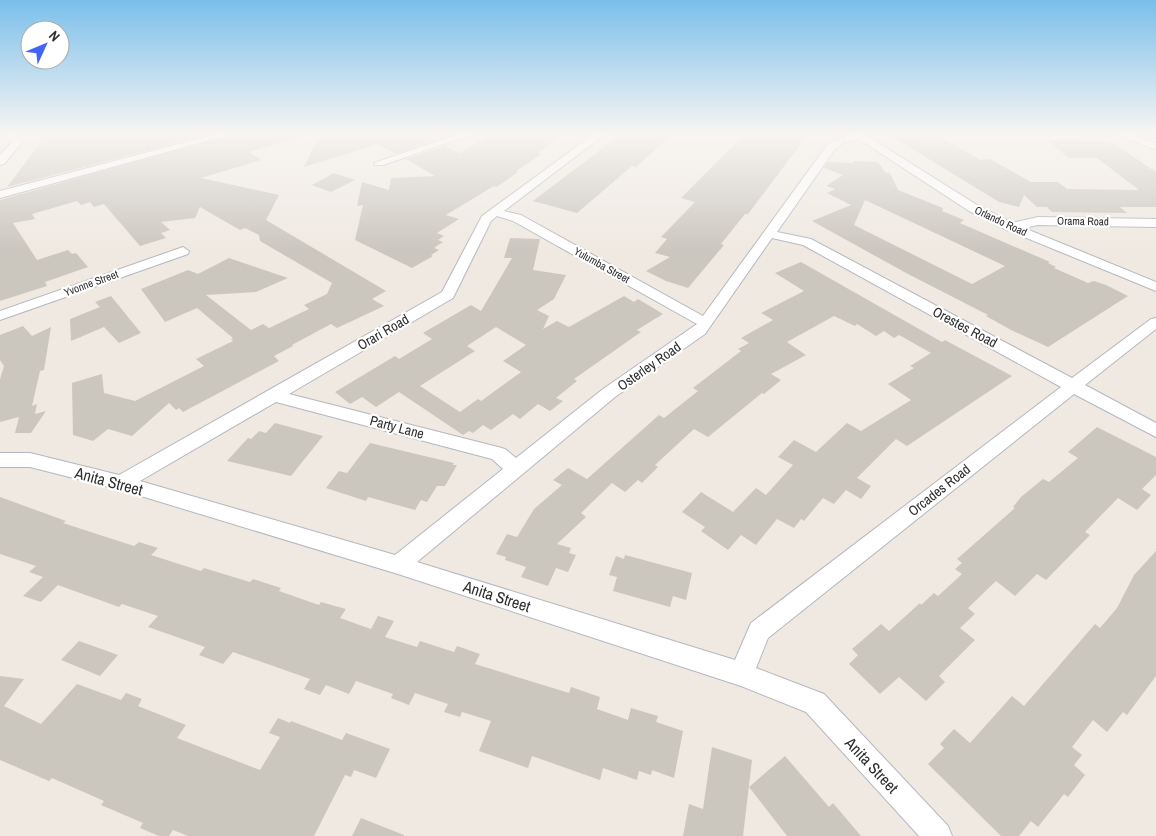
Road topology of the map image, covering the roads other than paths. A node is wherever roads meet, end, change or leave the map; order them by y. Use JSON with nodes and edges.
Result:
{"nodes":[{"id":1,"x":82,"y":173,"type":"edge"},
{"id":2,"x":548,"y":173,"type":"edge"},
{"id":3,"x":813,"y":173,"type":"edge"},
{"id":4,"x":918,"y":173,"type":"edge"},
{"id":5,"x":0,"y":195,"type":"edge"},
{"id":6,"x":496,"y":212,"type":"junction"},
{"id":7,"x":1156,"y":223,"type":"edge"},
{"id":8,"x":1011,"y":226,"type":"junction"},
{"id":9,"x":770,"y":234,"type":"junction"},
{"id":10,"x":183,"y":251,"type":"dead end"},
{"id":11,"x":1156,"y":287,"type":"edge"},
{"id":12,"x":0,"y":316,"type":"edge"},
{"id":13,"x":1156,"y":322,"type":"edge"},
{"id":14,"x":706,"y":323,"type":"junction"},
{"id":15,"x":1073,"y":386,"type":"junction"},
{"id":16,"x":272,"y":395,"type":"junction"},
{"id":17,"x":1156,"y":430,"type":"edge"},
{"id":18,"x":0,"y":460,"type":"edge"},
{"id":19,"x":516,"y":470,"type":"junction"},
{"id":20,"x":121,"y":483,"type":"junction"},
{"id":21,"x":398,"y":565,"type":"junction"},
{"id":22,"x":741,"y":674,"type":"junction"},
{"id":23,"x":938,"y":836,"type":"edge"}],
"edges":[{"from":1,"to":5,"type":"street"},
{"from":2,"to":6,"type":"street","name":"Orari Road"},
{"from":3,"to":9,"type":"street","name":"Osterley Road"},
{"from":4,"to":8,"type":"street","name":"Orlando Road"},
{"from":6,"to":14,"type":"street","name":"Yulumba Street"},
{"from":6,"to":16,"type":"street","name":"Orari Road"},
{"from":7,"to":8,"type":"street","name":"Orama Road"},
{"from":8,"to":11,"type":"street","name":"Orlando Road"},
{"from":9,"to":14,"type":"street","name":"Osterley Road"},
{"from":9,"to":15,"type":"street","name":"Orestes Road"},
{"from":10,"to":12,"type":"street","name":"Yvonne Street"},
{"from":13,"to":15,"type":"street","name":"Orcades Road"},
{"from":14,"to":19,"type":"street","name":"Osterley Road"},
{"from":15,"to":17,"type":"street","name":"Orestes Road"},
{"from":15,"to":22,"type":"street","name":"Orcades Road"},
{"from":16,"to":19,"type":"street","name":"Party Lane"},
{"from":16,"to":20,"type":"street","name":"Orari Road"},
{"from":18,"to":20,"type":"street","name":"Anita Street"},
{"from":19,"to":21,"type":"street","name":"Osterley Road"},
{"from":20,"to":21,"type":"street","name":"Anita Street"},
{"from":21,"to":22,"type":"street","name":"Anita Street"},
{"from":22,"to":23,"type":"street","name":"Anita Street"}]}
